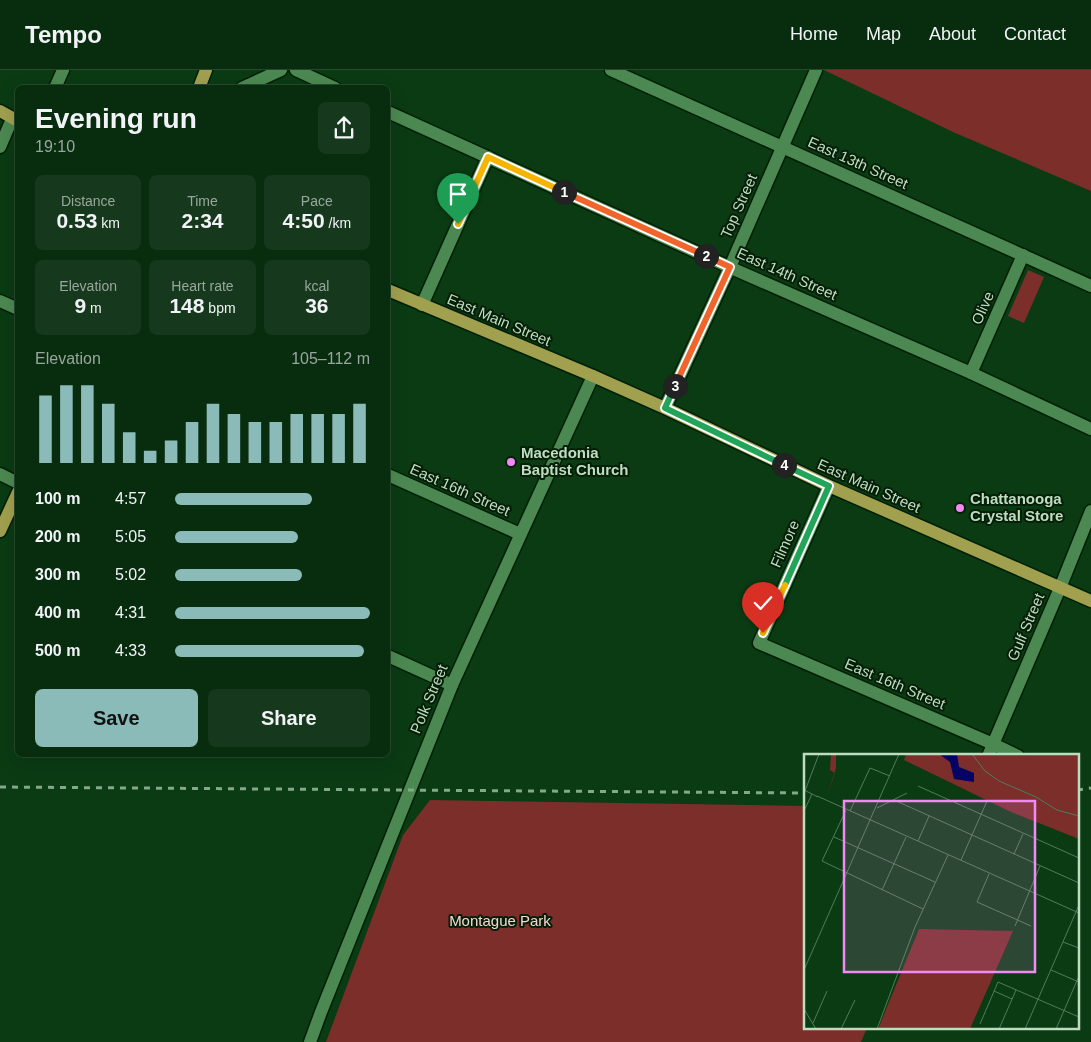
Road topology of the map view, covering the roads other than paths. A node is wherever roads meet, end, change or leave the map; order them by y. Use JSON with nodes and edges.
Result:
{"nodes":[{"id":1,"x":63,"y":70,"type":"edge"},
{"id":2,"x":206,"y":70,"type":"edge"},
{"id":3,"x":281,"y":70,"type":"edge"},
{"id":4,"x":296,"y":70,"type":"edge"},
{"id":5,"x":611,"y":70,"type":"edge"},
{"id":6,"x":816,"y":70,"type":"edge"},
{"id":7,"x":56,"y":85,"type":"edge"},
{"id":8,"x":200,"y":85,"type":"edge"},
{"id":9,"x":248,"y":85,"type":"edge"},
{"id":10,"x":328,"y":85,"type":"edge"},
{"id":11,"x":0,"y":112,"type":"edge"},
{"id":12,"x":390,"y":113,"type":"edge"},
{"id":13,"x":15,"y":120,"type":"edge"},
{"id":14,"x":0,"y":147,"type":"edge"},
{"id":15,"x":783,"y":148,"type":"junction"},
{"id":16,"x":488,"y":157,"type":"junction"},
{"id":17,"x":1023,"y":255,"type":"junction"},
{"id":18,"x":730,"y":267,"type":"junction"},
{"id":19,"x":1091,"y":286,"type":"edge"},
{"id":20,"x":390,"y":291,"type":"edge"},
{"id":21,"x":0,"y":301,"type":"edge"},
{"id":22,"x":422,"y":305,"type":"junction"},
{"id":23,"x":15,"y":308,"type":"edge"},
{"id":24,"x":971,"y":373,"type":"junction"},
{"id":25,"x":593,"y":376,"type":"junction"},
{"id":26,"x":665,"y":408,"type":"junction"},
{"id":27,"x":1091,"y":429,"type":"edge"},
{"id":28,"x":0,"y":474,"type":"edge"},
{"id":29,"x":390,"y":476,"type":"edge"},
{"id":30,"x":15,"y":482,"type":"edge"},
{"id":31,"x":829,"y":486,"type":"junction"},
{"id":32,"x":15,"y":498,"type":"edge"},
{"id":33,"x":1091,"y":511,"type":"edge"},
{"id":34,"x":0,"y":531,"type":"edge"},
{"id":35,"x":520,"y":534,"type":"junction"},
{"id":36,"x":1060,"y":588,"type":"junction"},
{"id":37,"x":1091,"y":601,"type":"edge"},
{"id":38,"x":759,"y":642,"type":"joint"},
{"id":39,"x":390,"y":657,"type":"edge"},
{"id":40,"x":452,"y":685,"type":"junction"},
{"id":41,"x":993,"y":744,"type":"junction"},
{"id":42,"x":989,"y":754,"type":"edge"},
{"id":43,"x":1014,"y":754,"type":"edge"},
{"id":44,"x":310,"y":1042,"type":"edge"}],
"edges":[{"from":1,"to":7,"type":"street"},
{"from":2,"to":8,"type":"main road"},
{"from":3,"to":9,"type":"street"},
{"from":4,"to":10,"type":"street"},
{"from":5,"to":15,"type":"street","name":"East 13th Street"},
{"from":6,"to":15,"type":"street","name":"Top Street"},
{"from":11,"to":13,"type":"main road"},
{"from":12,"to":16,"type":"street","name":"East 14th Street"},
{"from":13,"to":14,"type":"street"},
{"from":15,"to":17,"type":"street","name":"East 13th Street"},
{"from":15,"to":18,"type":"street","name":"Top Street"},
{"from":16,"to":18,"type":"street","name":"East 14th Street"},
{"from":16,"to":22,"type":"street"},
{"from":17,"to":19,"type":"street","name":"East 13th Street"},
{"from":17,"to":24,"type":"street","name":"Olive"},
{"from":18,"to":24,"type":"street","name":"East 14th Street"},
{"from":18,"to":26,"type":"street","name":"Top Street"},
{"from":20,"to":22,"type":"main road","name":"East Main Street"},
{"from":21,"to":23,"type":"street"},
{"from":22,"to":25,"type":"main road","name":"East Main Street"},
{"from":24,"to":27,"type":"street","name":"East 14th Street"},
{"from":25,"to":26,"type":"main road","name":"East Main Street"},
{"from":25,"to":35,"type":"street","name":"Polk Street"},
{"from":26,"to":31,"type":"main road","name":"East Main Street"},
{"from":28,"to":30,"type":"street"},
{"from":29,"to":35,"type":"street","name":"East 16th Street"},
{"from":31,"to":36,"type":"main road","name":"East Main Street"},
{"from":31,"to":38,"type":"street","name":"Filmore"},
{"from":32,"to":34,"type":"main road"},
{"from":33,"to":36,"type":"street","name":"Gulf Street"},
{"from":35,"to":40,"type":"street","name":"Polk Street"},
{"from":36,"to":37,"type":"main road","name":"East Main Street"},
{"from":36,"to":41,"type":"street","name":"Gulf Street"},
{"from":38,"to":41,"type":"street","name":"East 16th Street"},
{"from":39,"to":40,"type":"street"},
{"from":40,"to":44,"type":"street","name":"Polk Street"},
{"from":41,"to":42,"type":"street","name":"Gulf Street"},
{"from":41,"to":43,"type":"street","name":"East 16th Street"}]}
